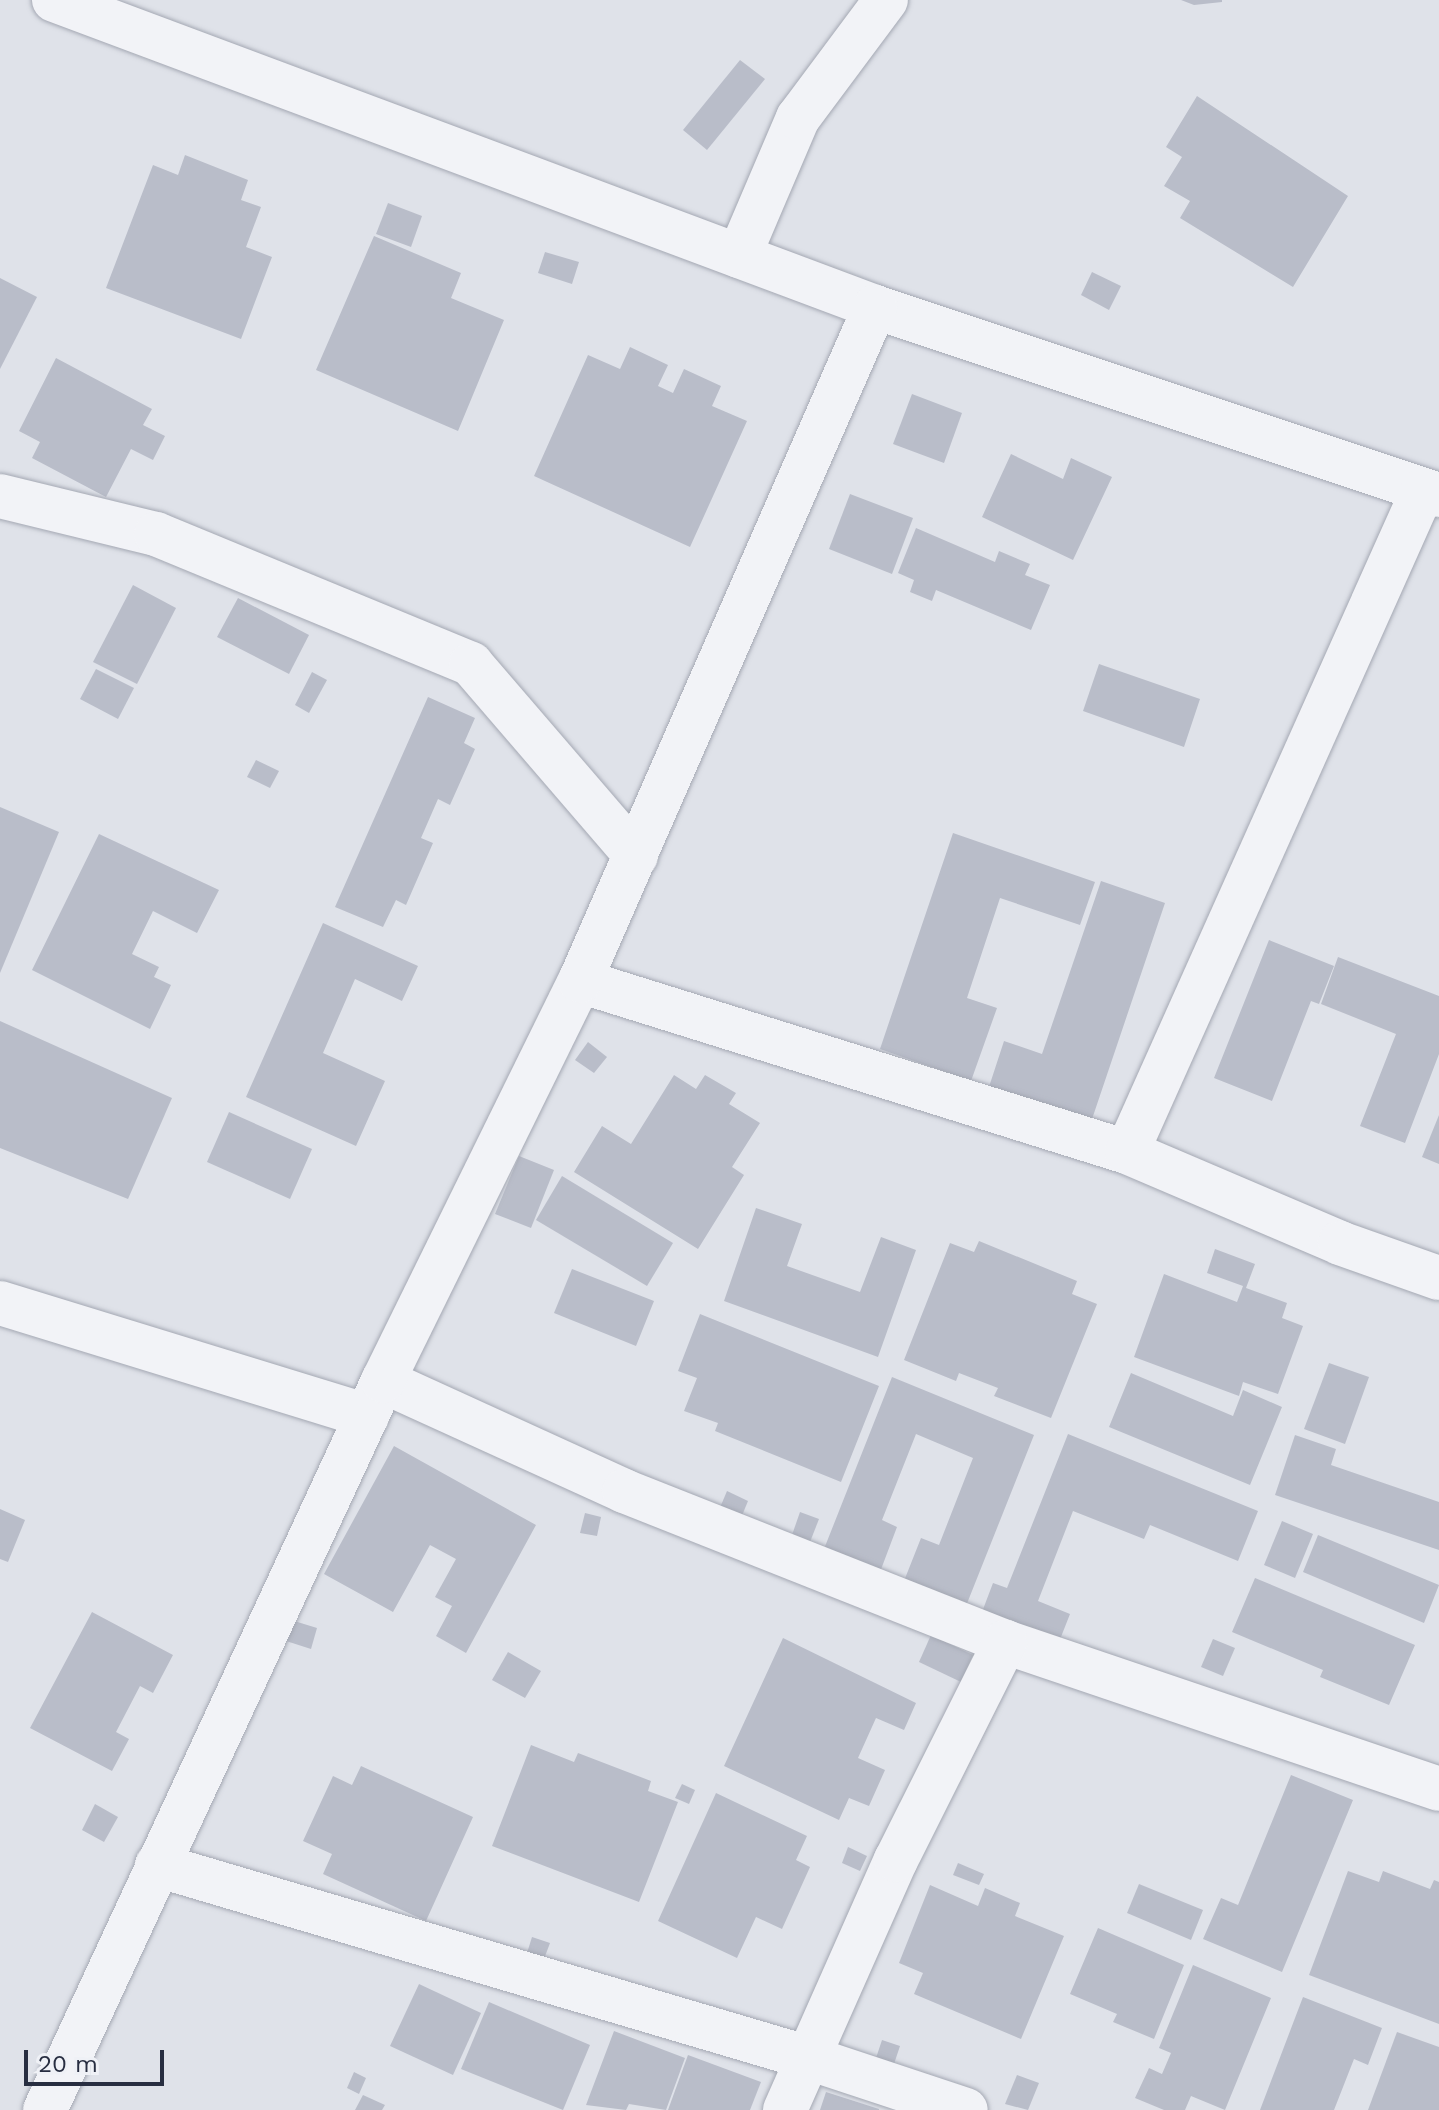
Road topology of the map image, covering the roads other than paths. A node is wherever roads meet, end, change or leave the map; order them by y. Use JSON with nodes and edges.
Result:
{"nodes":[{"id":1,"x":54,"y":0,"type":"edge"},
{"id":2,"x":886,"y":0,"type":"edge"},
{"id":3,"x":739,"y":256,"type":"junction"},
{"id":4,"x":875,"y":307,"type":"junction"},
{"id":5,"x":1431,"y":492,"type":"edge"},
{"id":6,"x":0,"y":496,"type":"edge"},
{"id":7,"x":636,"y":856,"type":"junction"},
{"id":8,"x":580,"y":981,"type":"junction"},
{"id":9,"x":1127,"y":1152,"type":"junction"},
{"id":10,"x":1439,"y":1278,"type":"edge"},
{"id":11,"x":0,"y":1303,"type":"edge"},
{"id":12,"x":375,"y":1399,"type":"junction"},
{"id":13,"x":1005,"y":1642,"type":"junction"},
{"id":14,"x":1439,"y":1789,"type":"edge"},
{"id":15,"x":157,"y":1865,"type":"junction"},
{"id":16,"x":809,"y":2058,"type":"junction"},
{"id":17,"x":45,"y":2110,"type":"edge"},
{"id":18,"x":785,"y":2110,"type":"edge"},
{"id":19,"x":966,"y":2110,"type":"edge"}],
"edges":[{"from":1,"to":3,"type":"street"},
{"from":2,"to":3,"type":"street"},
{"from":3,"to":4,"type":"street"},
{"from":4,"to":5,"type":"street"},
{"from":4,"to":7,"type":"street"},
{"from":5,"to":9,"type":"street"},
{"from":6,"to":7,"type":"street"},
{"from":7,"to":8,"type":"street"},
{"from":8,"to":9,"type":"street"},
{"from":8,"to":12,"type":"street"},
{"from":9,"to":10,"type":"street"},
{"from":11,"to":12,"type":"street"},
{"from":12,"to":13,"type":"street"},
{"from":12,"to":15,"type":"street"},
{"from":13,"to":14,"type":"street"},
{"from":13,"to":16,"type":"street"},
{"from":15,"to":16,"type":"street"},
{"from":15,"to":17,"type":"street"},
{"from":16,"to":18,"type":"street"},
{"from":16,"to":19,"type":"street"}]}
